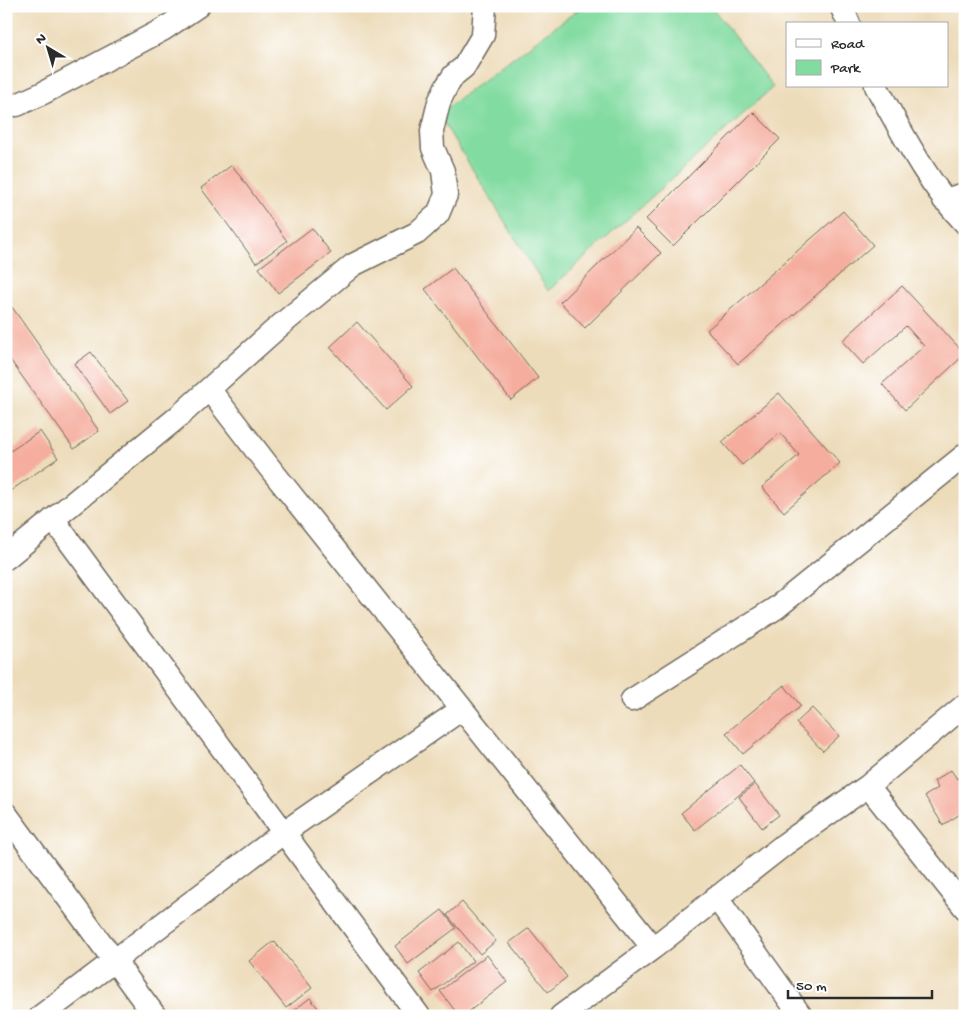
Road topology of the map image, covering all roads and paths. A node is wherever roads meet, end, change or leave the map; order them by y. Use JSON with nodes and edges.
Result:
{"nodes":[{"id":1,"x":198,"y":6,"type":"edge"},
{"id":2,"x":485,"y":6,"type":"edge"},
{"id":3,"x":841,"y":6,"type":"edge"},
{"id":4,"x":847,"y":22,"type":"edge"},
{"id":5,"x":877,"y":88,"type":"edge"},
{"id":6,"x":6,"y":104,"type":"edge"},
{"id":7,"x":954,"y":197,"type":"edge"},
{"id":8,"x":965,"y":223,"type":"edge"},
{"id":9,"x":209,"y":388,"type":"junction"},
{"id":10,"x":965,"y":455,"type":"edge"},
{"id":11,"x":53,"y":518,"type":"junction"},
{"id":12,"x":6,"y":558,"type":"edge"},
{"id":13,"x":632,"y":700,"type":"dead end"},
{"id":14,"x":965,"y":705,"type":"edge"},
{"id":15,"x":462,"y":709,"type":"junction"},
{"id":16,"x":868,"y":786,"type":"junction"},
{"id":17,"x":6,"y":814,"type":"edge"},
{"id":18,"x":283,"y":833,"type":"junction"},
{"id":19,"x":716,"y":897,"type":"junction"},
{"id":20,"x":965,"y":908,"type":"edge"},
{"id":21,"x":653,"y":948,"type":"junction"},
{"id":22,"x":112,"y":961,"type":"junction"},
{"id":23,"x":41,"y":1016,"type":"edge"},
{"id":24,"x":155,"y":1016,"type":"edge"},
{"id":25,"x":419,"y":1016,"type":"edge"},
{"id":26,"x":562,"y":1016,"type":"edge"},
{"id":27,"x":801,"y":1016,"type":"edge"}],
"edges":[{"from":1,"to":6,"type":"street"},
{"from":2,"to":9,"type":"street"},
{"from":3,"to":4,"type":"street"},
{"from":5,"to":7,"type":"street"},
{"from":7,"to":8,"type":"street"},
{"from":9,"to":11,"type":"street"},
{"from":9,"to":15,"type":"street"},
{"from":10,"to":13,"type":"street"},
{"from":11,"to":12,"type":"street"},
{"from":11,"to":18,"type":"street"},
{"from":14,"to":16,"type":"street"},
{"from":15,"to":18,"type":"street"},
{"from":15,"to":21,"type":"street"},
{"from":16,"to":19,"type":"street"},
{"from":16,"to":20,"type":"street"},
{"from":17,"to":22,"type":"street"},
{"from":18,"to":22,"type":"street"},
{"from":18,"to":25,"type":"street"},
{"from":19,"to":21,"type":"street"},
{"from":19,"to":27,"type":"street"},
{"from":21,"to":26,"type":"street"},
{"from":22,"to":23,"type":"street"},
{"from":22,"to":24,"type":"street"}]}
